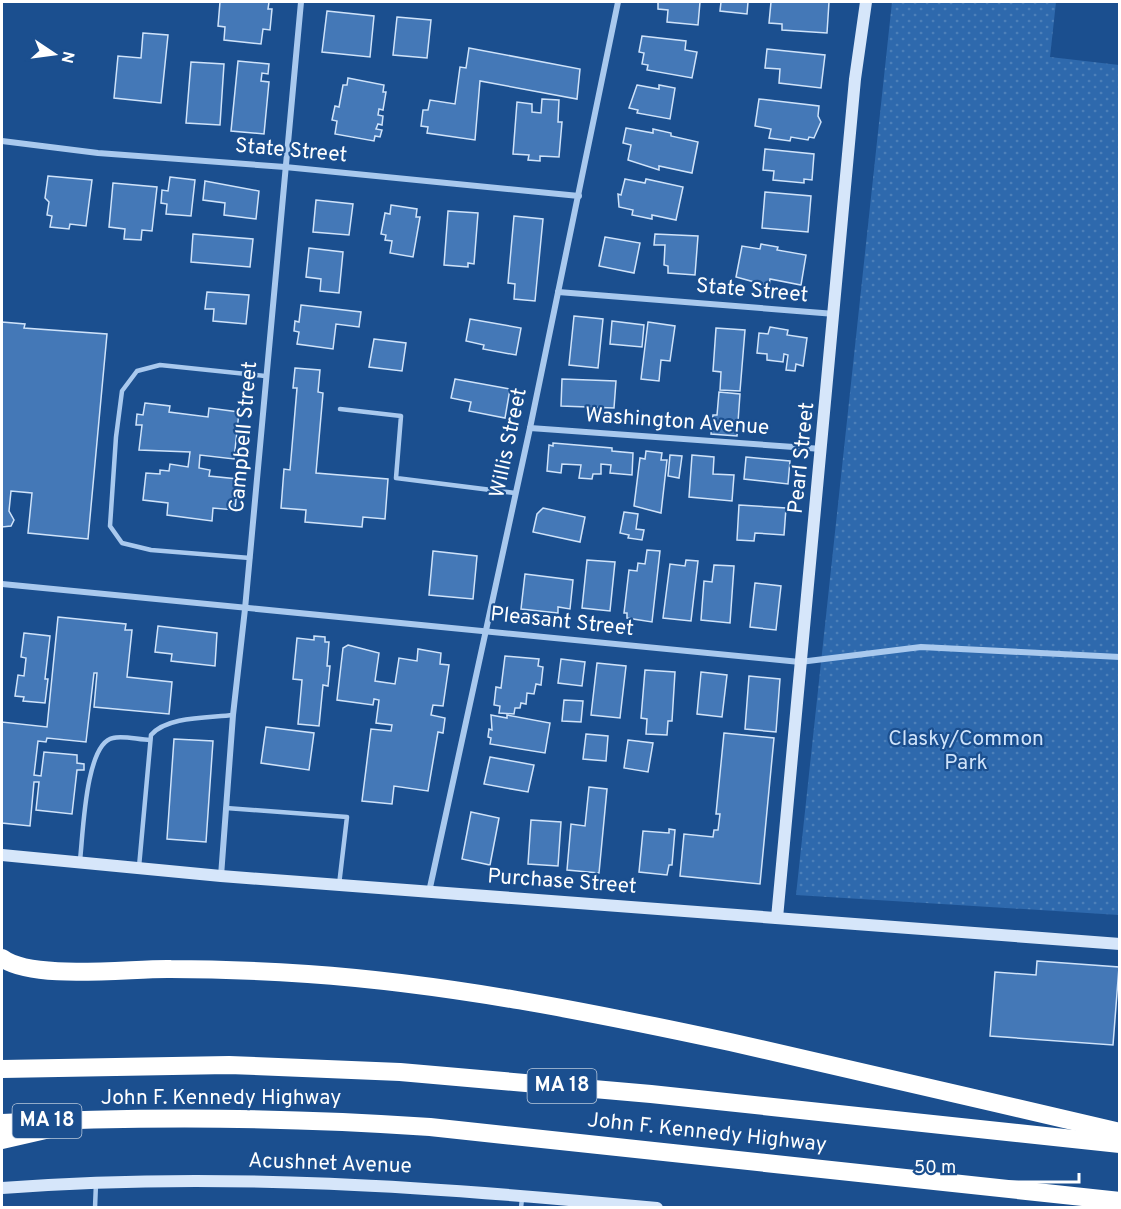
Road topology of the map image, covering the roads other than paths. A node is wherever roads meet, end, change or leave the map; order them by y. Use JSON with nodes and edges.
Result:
{"nodes":[{"id":1,"x":301,"y":2,"type":"edge"},
{"id":2,"x":618,"y":2,"type":"edge"},
{"id":3,"x":866,"y":2,"type":"edge"},
{"id":4,"x":2,"y":141,"type":"edge"},
{"id":5,"x":285,"y":167,"type":"junction"},
{"id":6,"x":579,"y":196,"type":"junction"},
{"id":7,"x":558,"y":292,"type":"junction"},
{"id":8,"x":836,"y":314,"type":"junction"},
{"id":9,"x":265,"y":376,"type":"junction"},
{"id":10,"x":340,"y":409,"type":"dead end"},
{"id":11,"x":530,"y":428,"type":"junction"},
{"id":12,"x":822,"y":449,"type":"junction"},
{"id":13,"x":515,"y":493,"type":"junction"},
{"id":14,"x":250,"y":558,"type":"junction"},
{"id":15,"x":2,"y":584,"type":"edge"},
{"id":16,"x":245,"y":609,"type":"junction"},
{"id":17,"x":486,"y":630,"type":"junction"},
{"id":18,"x":1119,"y":657,"type":"edge"},
{"id":19,"x":800,"y":662,"type":"junction"},
{"id":20,"x":233,"y":715,"type":"junction"},
{"id":21,"x":150,"y":741,"type":"junction"},
{"id":22,"x":226,"y":808,"type":"junction"},
{"id":23,"x":2,"y":855,"type":"edge"},
{"id":24,"x":80,"y":863,"type":"junction"},
{"id":25,"x":139,"y":868,"type":"junction"},
{"id":26,"x":221,"y":876,"type":"junction"},
{"id":27,"x":339,"y":885,"type":"junction"},
{"id":28,"x":429,"y":892,"type":"junction"},
{"id":29,"x":777,"y":918,"type":"junction"},
{"id":30,"x":1119,"y":944,"type":"edge"},
{"id":31,"x":2,"y":958,"type":"edge"},
{"id":32,"x":2,"y":1068,"type":"edge"},
{"id":33,"x":93,"y":1119,"type":"junction"},
{"id":34,"x":2,"y":1123,"type":"edge"},
{"id":35,"x":1119,"y":1132,"type":"edge"},
{"id":36,"x":2,"y":1140,"type":"edge"},
{"id":37,"x":1119,"y":1144,"type":"edge"},
{"id":38,"x":96,"y":1183,"type":"junction"},
{"id":39,"x":2,"y":1188,"type":"edge"},
{"id":40,"x":522,"y":1201,"type":"edge"},
{"id":41,"x":1119,"y":1201,"type":"edge"},
{"id":42,"x":95,"y":1208,"type":"edge"},
{"id":43,"x":657,"y":1208,"type":"edge"}],
"edges":[{"from":1,"to":5,"type":"street","name":"Campbell Street"},
{"from":2,"to":6,"type":"street","name":"Willis Street"},
{"from":3,"to":8,"type":"main road","name":"Pearl Street"},
{"from":4,"to":5,"type":"street","name":"State Street"},
{"from":5,"to":6,"type":"street","name":"State Street"},
{"from":5,"to":9,"type":"street","name":"Campbell Street"},
{"from":6,"to":7,"type":"street","name":"Willis Street"},
{"from":7,"to":8,"type":"street","name":"State Street"},
{"from":7,"to":11,"type":"street","name":"Willis Street"},
{"from":8,"to":12,"type":"main road","name":"Pearl Street"},
{"from":9,"to":14,"type":"street","name":"Campbell Street"},
{"from":9,"to":14,"type":"lane"},
{"from":10,"to":13,"type":"lane"},
{"from":11,"to":12,"type":"street","name":"Washington Avenue"},
{"from":11,"to":13,"type":"street","name":"Willis Street"},
{"from":12,"to":19,"type":"main road","name":"Pearl Street"},
{"from":13,"to":17,"type":"street","name":"Willis Street"},
{"from":14,"to":16,"type":"street","name":"Campbell Street"},
{"from":15,"to":16,"type":"street","name":"Pleasant Street"},
{"from":16,"to":17,"type":"street","name":"Pleasant Street"},
{"from":16,"to":20,"type":"street","name":"Campbell Street"},
{"from":17,"to":19,"type":"street","name":"Pleasant Street"},
{"from":17,"to":28,"type":"street","name":"Willis Street"},
{"from":18,"to":19,"type":"street","name":"Pleasant Street"},
{"from":19,"to":29,"type":"main road","name":"Pearl Street"},
{"from":20,"to":21,"type":"lane"},
{"from":20,"to":22,"type":"street","name":"Campbell Street"},
{"from":21,"to":24,"type":"lane"},
{"from":21,"to":25,"type":"lane"},
{"from":22,"to":26,"type":"street","name":"Campbell Street"},
{"from":22,"to":27,"type":"lane"},
{"from":23,"to":24,"type":"main road","name":"Purchase Street"},
{"from":24,"to":25,"type":"main road","name":"Purchase Street"},
{"from":25,"to":26,"type":"main road","name":"Purchase Street"},
{"from":26,"to":27,"type":"main road","name":"Purchase Street"},
{"from":27,"to":28,"type":"main road","name":"Purchase Street"},
{"from":28,"to":29,"type":"main road","name":"Purchase Street"},
{"from":29,"to":30,"type":"main road","name":"Purchase Street"},
{"from":31,"to":35,"type":"highway"},
{"from":32,"to":37,"type":"highway","name":"John F. Kennedy Highway","number":"MA 18"},
{"from":33,"to":34,"type":"highway","name":"John F. Kennedy Highway","number":"MA 18"},
{"from":33,"to":36,"type":"highway"},
{"from":33,"to":41,"type":"highway","name":"John F. Kennedy Highway","number":"MA 18"},
{"from":38,"to":39,"type":"main road","name":"Acushnet Avenue"},
{"from":38,"to":40,"type":"main road","name":"Acushnet Avenue"},
{"from":38,"to":42,"type":"lane"},
{"from":40,"to":43,"type":"main road","name":"Acushnet Avenue"}]}
